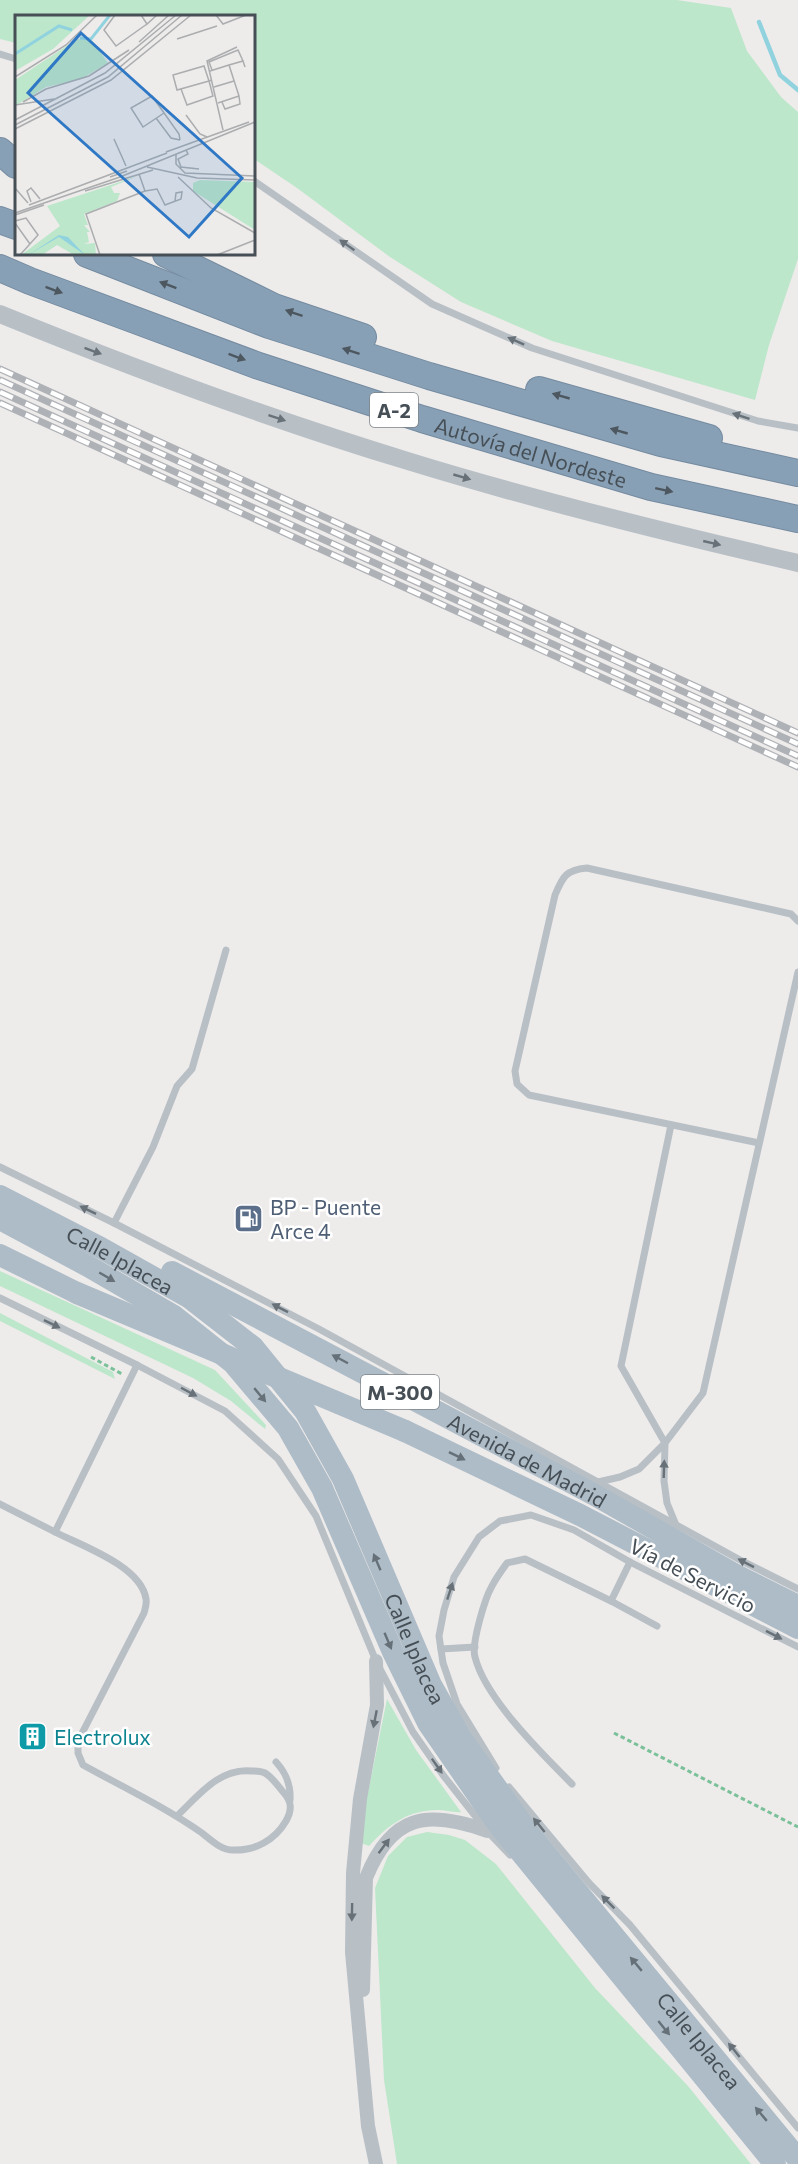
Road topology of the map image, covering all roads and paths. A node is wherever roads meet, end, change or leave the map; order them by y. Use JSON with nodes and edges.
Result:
{"nodes":[{"id":1,"x":0,"y":54,"type":"edge"},
{"id":2,"x":15,"y":59,"type":"edge"},
{"id":3,"x":0,"y":151,"type":"edge"},
{"id":4,"x":15,"y":164,"type":"edge"},
{"id":5,"x":255,"y":182,"type":"edge"},
{"id":6,"x":0,"y":220,"type":"edge"},
{"id":7,"x":15,"y":226,"type":"edge"},
{"id":8,"x":90,"y":255,"type":"edge"},
{"id":9,"x":168,"y":255,"type":"edge"},
{"id":10,"x":0,"y":268,"type":"edge"},
{"id":11,"x":0,"y":314,"type":"edge"},
{"id":12,"x":798,"y":428,"type":"edge"},
{"id":13,"x":798,"y":465,"type":"edge"},
{"id":14,"x":798,"y":473,"type":"edge"},
{"id":15,"x":798,"y":519,"type":"edge"},
{"id":16,"x":798,"y":563,"type":"edge"},
{"id":17,"x":798,"y":921,"type":"edge"},
{"id":18,"x":225,"y":950,"type":"dead end"},
{"id":19,"x":798,"y":972,"type":"edge"},
{"id":20,"x":671,"y":1125,"type":"junction"},
{"id":21,"x":759,"y":1143,"type":"junction"},
{"id":22,"x":0,"y":1167,"type":"edge"},
{"id":23,"x":0,"y":1182,"type":"edge"},
{"id":24,"x":0,"y":1196,"type":"edge"},
{"id":25,"x":0,"y":1219,"type":"edge"},
{"id":26,"x":114,"y":1222,"type":"junction"},
{"id":27,"x":0,"y":1255,"type":"edge"},
{"id":28,"x":0,"y":1298,"type":"edge"},
{"id":29,"x":137,"y":1365,"type":"junction"},
{"id":30,"x":665,"y":1443,"type":"junction"},
{"id":31,"x":597,"y":1482,"type":"junction"},
{"id":32,"x":0,"y":1504,"type":"edge"},
{"id":33,"x":676,"y":1525,"type":"junction"},
{"id":34,"x":55,"y":1532,"type":"junction"},
{"id":35,"x":630,"y":1562,"type":"junction"},
{"id":36,"x":798,"y":1589,"type":"edge"},
{"id":37,"x":611,"y":1601,"type":"junction"},
{"id":38,"x":798,"y":1606,"type":"edge"},
{"id":39,"x":657,"y":1626,"type":"dead end"},
{"id":40,"x":798,"y":1628,"type":"edge"},
{"id":41,"x":475,"y":1647,"type":"junction"},
{"id":42,"x":798,"y":1647,"type":"edge"},
{"id":43,"x":441,"y":1649,"type":"junction"},
{"id":44,"x":376,"y":1661,"type":"junction"},
{"id":45,"x":614,"y":1733,"type":"dead end"},
{"id":46,"x":276,"y":1762,"type":"dead end"},
{"id":47,"x":573,"y":1784,"type":"dead end"},
{"id":48,"x":290,"y":1800,"type":"junction"},
{"id":49,"x":177,"y":1815,"type":"junction"},
{"id":50,"x":798,"y":1827,"type":"edge"},
{"id":51,"x":487,"y":1831,"type":"junction"},
{"id":52,"x":514,"y":1860,"type":"dead end"},
{"id":53,"x":530,"y":1876,"type":"dead end"},
{"id":54,"x":600,"y":1950,"type":"junction"},
{"id":55,"x":361,"y":2046,"type":"junction"},
{"id":56,"x":798,"y":2128,"type":"edge"},
{"id":57,"x":798,"y":2159,"type":"edge"},
{"id":58,"x":376,"y":2164,"type":"edge"},
{"id":59,"x":775,"y":2164,"type":"edge"}],
"edges":[{"from":1,"to":2,"type":"lane"},
{"from":3,"to":4,"type":"highway"},
{"from":12,"to":5,"type":"lane","one_way":true},
{"from":6,"to":7,"type":"highway"},
{"from":14,"to":8,"type":"highway","name":"Autovía del Nordeste","number":"A-2","one_way":true},
{"from":13,"to":9,"type":"highway","one_way":true},
{"from":10,"to":15,"type":"highway","name":"Autovía del Nordeste","number":"A-2","one_way":true},
{"from":11,"to":16,"type":"street","one_way":true},
{"from":17,"to":20,"type":"lane"},
{"from":18,"to":26,"type":"lane"},
{"from":19,"to":21,"type":"lane"},
{"from":20,"to":21,"type":"lane"},
{"from":20,"to":30,"type":"lane"},
{"from":21,"to":30,"type":"lane"},
{"from":26,"to":22,"type":"lane","one_way":true},
{"from":38,"to":23,"type":"main road","name":"Avenida de Madrid","number":"M-300","one_way":true},
{"from":57,"to":24,"type":"main road","name":"Calle Iplacea","one_way":true},
{"from":25,"to":54,"type":"main road","name":"Calle Iplacea","one_way":true},
{"from":31,"to":26,"type":"lane","one_way":true},
{"from":27,"to":40,"type":"main road","name":"Avenida de Madrid","number":"M-300","one_way":true,"bridge":true},
{"from":28,"to":29,"type":"lane","one_way":true},
{"from":29,"to":34,"type":"lane"},
{"from":29,"to":44,"type":"lane","one_way":true},
{"from":30,"to":31,"type":"lane"},
{"from":33,"to":30,"type":"lane","one_way":true},
{"from":31,"to":33,"type":"lane"},
{"from":32,"to":34,"type":"lane"},
{"from":36,"to":33,"type":"lane","one_way":true},
{"from":34,"to":49,"type":"lane"},
{"from":35,"to":37,"type":"lane"},
{"from":35,"to":42,"type":"lane","name":"Vía de Servicio","one_way":true},
{"from":43,"to":35,"type":"lane","name":"Vía de Servicio","one_way":true},
{"from":37,"to":39,"type":"lane"},
{"from":37,"to":41,"type":"lane"},
{"from":41,"to":43,"type":"lane"},
{"from":41,"to":47,"type":"lane"},
{"from":56,"to":43,"type":"lane","name":"Vía de Servicio","one_way":true},
{"from":44,"to":51,"type":"lane","one_way":true},
{"from":44,"to":55,"type":"street","one_way":true},
{"from":45,"to":50,"type":"path"},
{"from":46,"to":48,"type":"lane"},
{"from":48,"to":49,"type":"lane"},
{"from":48,"to":49,"type":"lane"},
{"from":51,"to":52,"type":"lane"},
{"from":55,"to":51,"type":"street","one_way":true},
{"from":53,"to":54,"type":"lane"},
{"from":54,"to":59,"type":"main road","name":"Calle Iplacea","one_way":true},
{"from":55,"to":58,"type":"street"}]}
